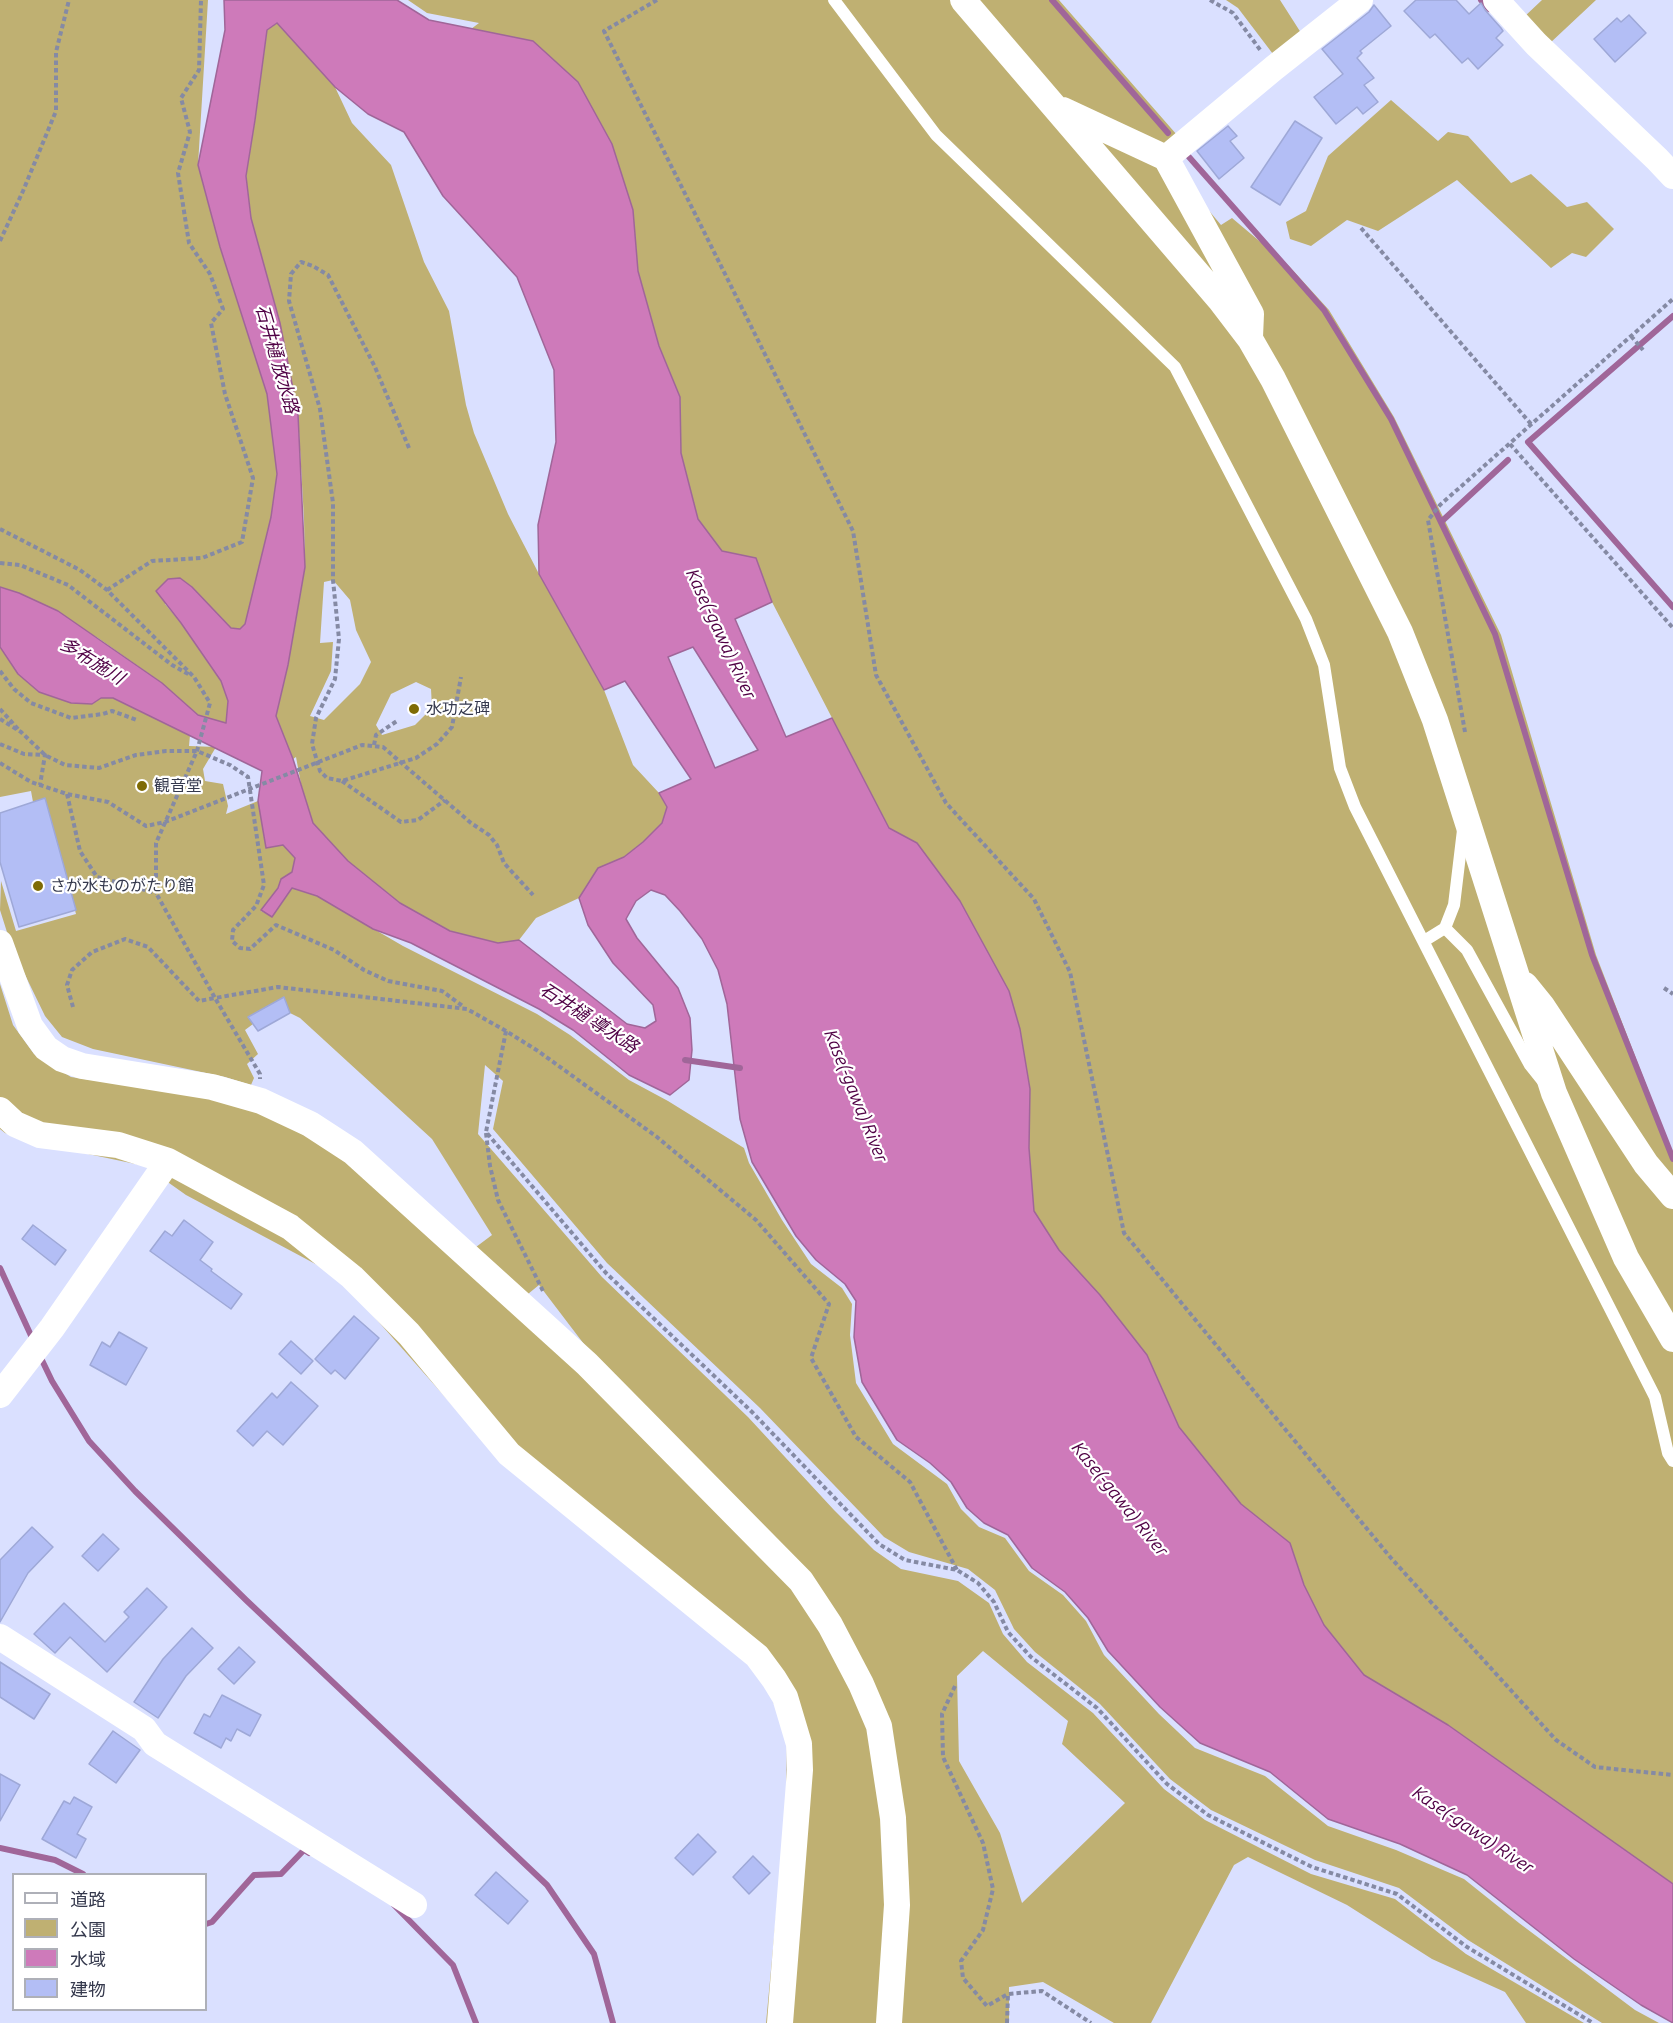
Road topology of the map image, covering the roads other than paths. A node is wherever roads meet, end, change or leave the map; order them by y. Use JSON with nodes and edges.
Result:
{"nodes":[{"id":1,"x":834,"y":0,"type":"edge"},
{"id":2,"x":963,"y":0,"type":"edge"},
{"id":3,"x":1360,"y":0,"type":"edge"},
{"id":4,"x":1496,"y":0,"type":"edge"},
{"id":5,"x":1055,"y":106,"type":"junction"},
{"id":6,"x":1166,"y":158,"type":"junction"},
{"id":7,"x":1673,"y":176,"type":"edge"},
{"id":8,"x":1250,"y":339,"type":"junction"},
{"id":9,"x":1465,"y":813,"type":"junction"},
{"id":10,"x":1445,"y":928,"type":"junction"},
{"id":11,"x":1424,"y":941,"type":"junction"},
{"id":12,"x":0,"y":943,"type":"edge"},
{"id":13,"x":1514,"y":973,"type":"junction"},
{"id":14,"x":1554,"y":1094,"type":"junction"},
{"id":15,"x":0,"y":1110,"type":"edge"},
{"id":16,"x":168,"y":1161,"type":"junction"},
{"id":17,"x":1673,"y":1196,"type":"edge"},
{"id":18,"x":1673,"y":1339,"type":"edge"},
{"id":19,"x":0,"y":1395,"type":"edge"},
{"id":20,"x":1671,"y":1456,"type":"edge"},
{"id":21,"x":0,"y":1637,"type":"edge"},
{"id":22,"x":414,"y":1905,"type":"dead end"},
{"id":23,"x":780,"y":2023,"type":"edge"},
{"id":24,"x":889,"y":2023,"type":"edge"}],
"edges":[{"from":1,"to":11,"type":"lane"},
{"from":2,"to":5,"type":"street"},
{"from":3,"to":6,"type":"street"},
{"from":4,"to":7,"type":"street"},
{"from":5,"to":6,"type":"street"},
{"from":5,"to":8,"type":"street"},
{"from":6,"to":8,"type":"street"},
{"from":8,"to":9,"type":"street"},
{"from":9,"to":10,"type":"lane"},
{"from":9,"to":13,"type":"street"},
{"from":10,"to":11,"type":"lane"},
{"from":10,"to":14,"type":"lane"},
{"from":11,"to":20,"type":"lane"},
{"from":12,"to":24,"type":"street"},
{"from":13,"to":14,"type":"street"},
{"from":13,"to":17,"type":"street"},
{"from":14,"to":18,"type":"street"},
{"from":15,"to":16,"type":"street"},
{"from":16,"to":19,"type":"street"},
{"from":16,"to":23,"type":"street"},
{"from":21,"to":22,"type":"street"}]}
